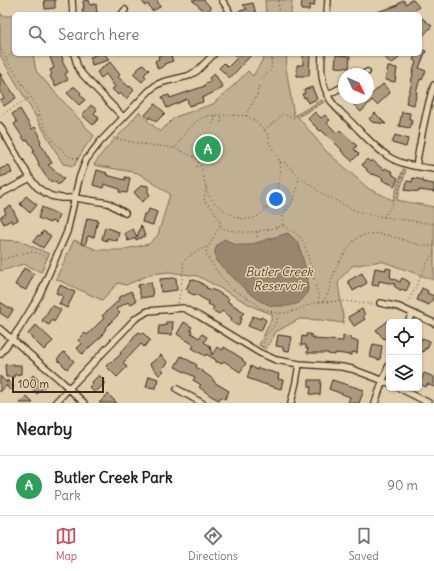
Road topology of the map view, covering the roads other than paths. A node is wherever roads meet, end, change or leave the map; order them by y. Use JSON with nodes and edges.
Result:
{"nodes":[{"id":1,"x":72,"y":0,"type":"edge"},
{"id":2,"x":222,"y":0,"type":"edge"},
{"id":3,"x":328,"y":0,"type":"edge"},
{"id":4,"x":73,"y":12,"type":"edge"},
{"id":5,"x":229,"y":12,"type":"edge"},
{"id":6,"x":327,"y":12,"type":"edge"},
{"id":7,"x":75,"y":56,"type":"edge"},
{"id":8,"x":212,"y":56,"type":"edge"},
{"id":9,"x":322,"y":56,"type":"edge"},
{"id":10,"x":434,"y":85,"type":"edge"},
{"id":11,"x":338,"y":90,"type":"edge"},
{"id":12,"x":328,"y":96,"type":"junction"},
{"id":13,"x":123,"y":117,"type":"junction"},
{"id":14,"x":0,"y":126,"type":"edge"},
{"id":15,"x":416,"y":166,"type":"junction"},
{"id":16,"x":434,"y":169,"type":"edge"},
{"id":17,"x":30,"y":178,"type":"junction"},
{"id":18,"x":0,"y":194,"type":"edge"},
{"id":19,"x":75,"y":198,"type":"junction"},
{"id":20,"x":125,"y":213,"type":"dead end"},
{"id":21,"x":380,"y":303,"type":"road end"},
{"id":22,"x":412,"y":312,"type":"junction"},
{"id":23,"x":409,"y":319,"type":"edge"},
{"id":24,"x":434,"y":323,"type":"edge"},
{"id":25,"x":0,"y":329,"type":"edge"},
{"id":26,"x":12,"y":338,"type":"junction"},
{"id":27,"x":0,"y":354,"type":"edge"},
{"id":28,"x":299,"y":364,"type":"junction"},
{"id":29,"x":386,"y":372,"type":"edge"},
{"id":30,"x":383,"y":380,"type":"junction"},
{"id":31,"x":386,"y":382,"type":"edge"},
{"id":32,"x":69,"y":388,"type":"junction"},
{"id":33,"x":177,"y":389,"type":"dead end"},
{"id":34,"x":405,"y":391,"type":"edge"},
{"id":35,"x":55,"y":403,"type":"edge"},
{"id":36,"x":84,"y":403,"type":"edge"},
{"id":37,"x":202,"y":403,"type":"edge"},
{"id":38,"x":291,"y":403,"type":"edge"},
{"id":39,"x":375,"y":403,"type":"edge"},
{"id":40,"x":429,"y":403,"type":"edge"}],
"edges":[{"from":1,"to":4,"type":"street"},
{"from":2,"to":5,"type":"street"},
{"from":3,"to":6,"type":"street"},
{"from":7,"to":13,"type":"street"},
{"from":8,"to":13,"type":"street"},
{"from":9,"to":12,"type":"street"},
{"from":10,"to":15,"type":"street"},
{"from":11,"to":12,"type":"street"},
{"from":12,"to":15,"type":"street"},
{"from":13,"to":19,"type":"street"},
{"from":14,"to":17,"type":"street"},
{"from":15,"to":16,"type":"street"},
{"from":17,"to":18,"type":"street"},
{"from":17,"to":19,"type":"street"},
{"from":19,"to":20,"type":"street"},
{"from":19,"to":26,"type":"street"},
{"from":21,"to":22,"type":"street"},
{"from":22,"to":23,"type":"street"},
{"from":22,"to":24,"type":"street"},
{"from":25,"to":26,"type":"street"},
{"from":26,"to":27,"type":"street"},
{"from":26,"to":32,"type":"street"},
{"from":28,"to":30,"type":"street"},
{"from":28,"to":32,"type":"street"},
{"from":28,"to":38,"type":"street"},
{"from":29,"to":30,"type":"street"},
{"from":30,"to":31,"type":"street"},
{"from":30,"to":39,"type":"street"},
{"from":32,"to":35,"type":"street"},
{"from":32,"to":36,"type":"street"},
{"from":33,"to":37,"type":"street"},
{"from":34,"to":40,"type":"street"}]}
